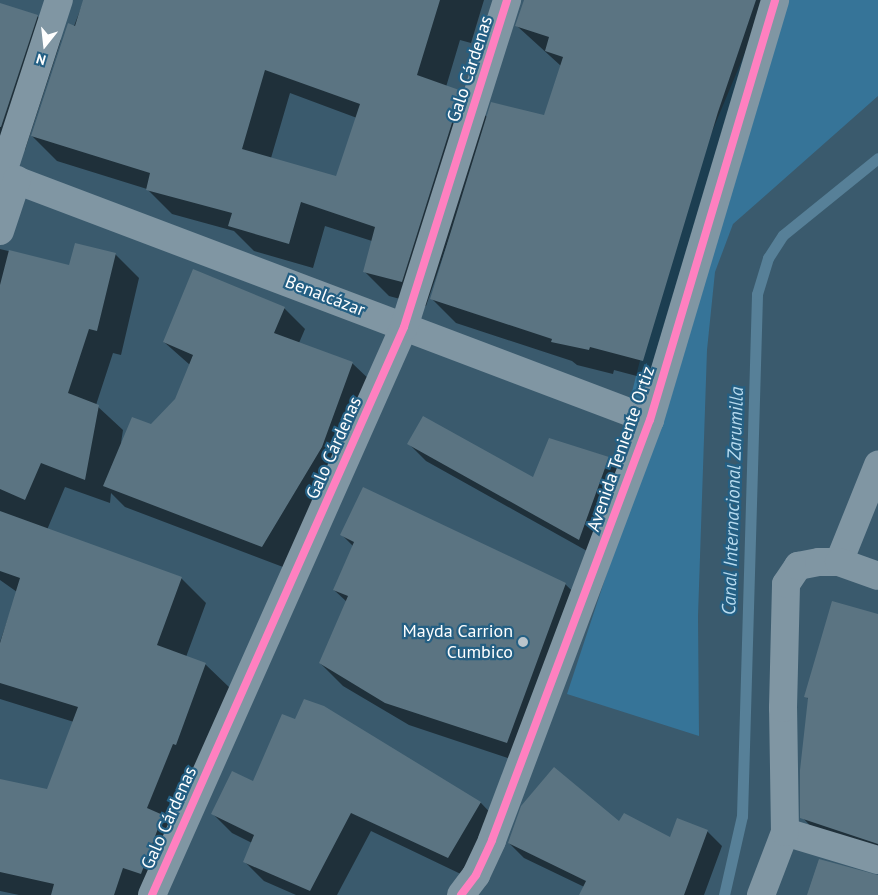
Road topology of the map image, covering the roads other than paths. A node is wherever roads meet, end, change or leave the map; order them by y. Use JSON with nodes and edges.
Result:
{"nodes":[{"id":1,"x":59,"y":0,"type":"edge"},
{"id":2,"x":507,"y":0,"type":"edge"},
{"id":3,"x":775,"y":0,"type":"edge"},
{"id":4,"x":6,"y":176,"type":"edge"},
{"id":5,"x":0,"y":231,"type":"edge"},
{"id":6,"x":404,"y":326,"type":"junction"},
{"id":7,"x":650,"y":420,"type":"junction"},
{"id":8,"x":878,"y":465,"type":"edge"},
{"id":9,"x":839,"y":562,"type":"junction"},
{"id":10,"x":878,"y":576,"type":"edge"},
{"id":11,"x":785,"y":832,"type":"junction"},
{"id":12,"x":878,"y":860,"type":"edge"},
{"id":13,"x":152,"y":895,"type":"edge"},
{"id":14,"x":461,"y":895,"type":"edge"},
{"id":15,"x":761,"y":895,"type":"edge"}],
"edges":[{"from":1,"to":4,"type":"street"},
{"from":2,"to":6,"type":"street","name":"Galo Cárdenas"},
{"from":3,"to":7,"type":"street","name":"Avenida Teniente Ortiz"},
{"from":4,"to":5,"type":"street"},
{"from":4,"to":6,"type":"street","name":"Benalcázar"},
{"from":6,"to":7,"type":"street","name":"Benalcázar"},
{"from":6,"to":13,"type":"street","name":"Galo Cárdenas"},
{"from":7,"to":14,"type":"street","name":"Avenida Teniente Ortiz"},
{"from":8,"to":9,"type":"street"},
{"from":9,"to":10,"type":"street"},
{"from":9,"to":11,"type":"street"},
{"from":11,"to":12,"type":"street"},
{"from":11,"to":15,"type":"street"}]}
